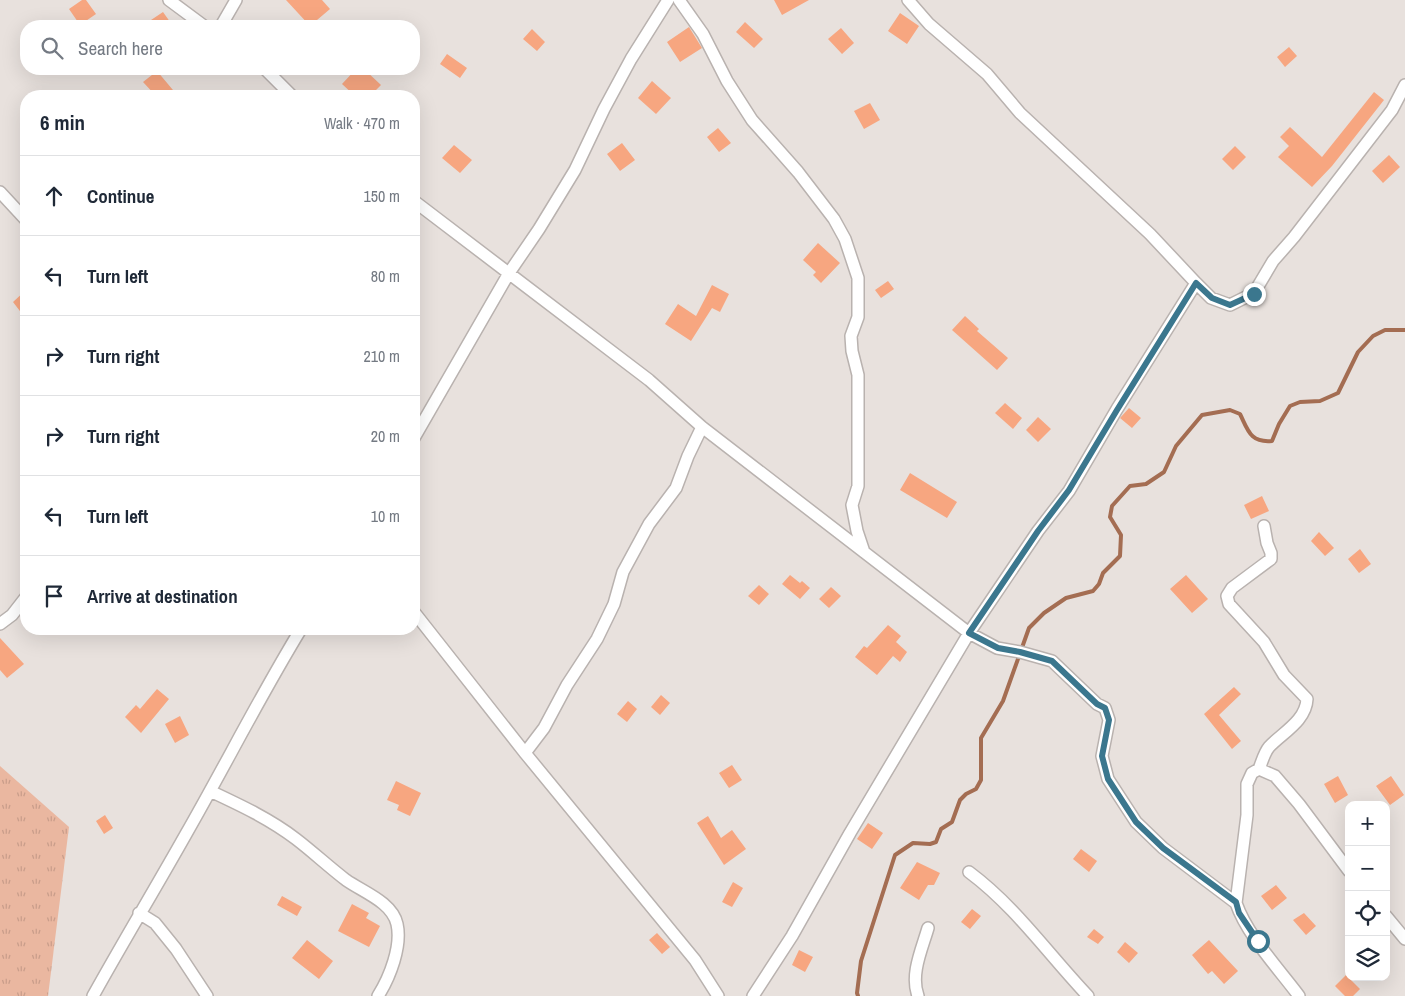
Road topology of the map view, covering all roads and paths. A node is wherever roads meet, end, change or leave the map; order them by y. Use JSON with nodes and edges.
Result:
{"nodes":[{"id":1,"x":169,"y":0,"type":"edge"},
{"id":2,"x":236,"y":0,"type":"edge"},
{"id":3,"x":668,"y":0,"type":"edge"},
{"id":4,"x":680,"y":0,"type":"edge"},
{"id":5,"x":908,"y":0,"type":"edge"},
{"id":6,"x":196,"y":20,"type":"edge"},
{"id":7,"x":224,"y":20,"type":"edge"},
{"id":8,"x":271,"y":75,"type":"edge"},
{"id":9,"x":1405,"y":84,"type":"edge"},
{"id":10,"x":286,"y":90,"type":"edge"},
{"id":11,"x":0,"y":192,"type":"edge"},
{"id":12,"x":420,"y":206,"type":"edge"},
{"id":13,"x":20,"y":214,"type":"edge"},
{"id":14,"x":509,"y":273,"type":"junction"},
{"id":15,"x":1196,"y":283,"type":"junction"},
{"id":16,"x":702,"y":426,"type":"junction"},
{"id":17,"x":420,"y":428,"type":"edge"},
{"id":18,"x":1264,"y":526,"type":"dead end"},
{"id":19,"x":864,"y":552,"type":"junction"},
{"id":20,"x":20,"y":605,"type":"edge"},
{"id":21,"x":420,"y":620,"type":"edge"},
{"id":22,"x":0,"y":624,"type":"edge"},
{"id":23,"x":969,"y":633,"type":"junction"},
{"id":24,"x":297,"y":635,"type":"edge"},
{"id":25,"x":524,"y":753,"type":"junction"},
{"id":26,"x":1259,"y":769,"type":"junction"},
{"id":27,"x":210,"y":791,"type":"junction"},
{"id":28,"x":1345,"y":866,"type":"edge"},
{"id":29,"x":969,"y":872,"type":"dead end"},
{"id":30,"x":1236,"y":902,"type":"junction"},
{"id":31,"x":139,"y":913,"type":"junction"},
{"id":32,"x":1390,"y":921,"type":"edge"},
{"id":33,"x":928,"y":928,"type":"dead end"},
{"id":34,"x":1405,"y":940,"type":"edge"},
{"id":35,"x":92,"y":996,"type":"edge"},
{"id":36,"x":207,"y":996,"type":"edge"},
{"id":37,"x":378,"y":996,"type":"edge"},
{"id":38,"x":718,"y":996,"type":"edge"},
{"id":39,"x":753,"y":996,"type":"edge"},
{"id":40,"x":918,"y":996,"type":"edge"},
{"id":41,"x":1088,"y":996,"type":"edge"},
{"id":42,"x":1299,"y":996,"type":"edge"}],
"edges":[{"from":1,"to":6,"type":"street"},
{"from":2,"to":7,"type":"street"},
{"from":3,"to":14,"type":"street"},
{"from":4,"to":19,"type":"street"},
{"from":5,"to":15,"type":"street"},
{"from":8,"to":10,"type":"street"},
{"from":9,"to":15,"type":"street"},
{"from":11,"to":13,"type":"street"},
{"from":12,"to":14,"type":"street"},
{"from":14,"to":16,"type":"street"},
{"from":14,"to":17,"type":"street"},
{"from":15,"to":23,"type":"street"},
{"from":16,"to":19,"type":"street"},
{"from":16,"to":25,"type":"street"},
{"from":18,"to":26,"type":"street"},
{"from":19,"to":23,"type":"street"},
{"from":20,"to":22,"type":"street"},
{"from":21,"to":25,"type":"street"},
{"from":23,"to":30,"type":"street"},
{"from":23,"to":39,"type":"street"},
{"from":24,"to":27,"type":"street"},
{"from":25,"to":38,"type":"street"},
{"from":26,"to":28,"type":"street"},
{"from":26,"to":30,"type":"street"},
{"from":27,"to":31,"type":"street"},
{"from":27,"to":37,"type":"street"},
{"from":29,"to":41,"type":"street"},
{"from":30,"to":42,"type":"street"},
{"from":31,"to":35,"type":"street"},
{"from":31,"to":36,"type":"street"},
{"from":32,"to":34,"type":"street"},
{"from":33,"to":40,"type":"street"}]}
